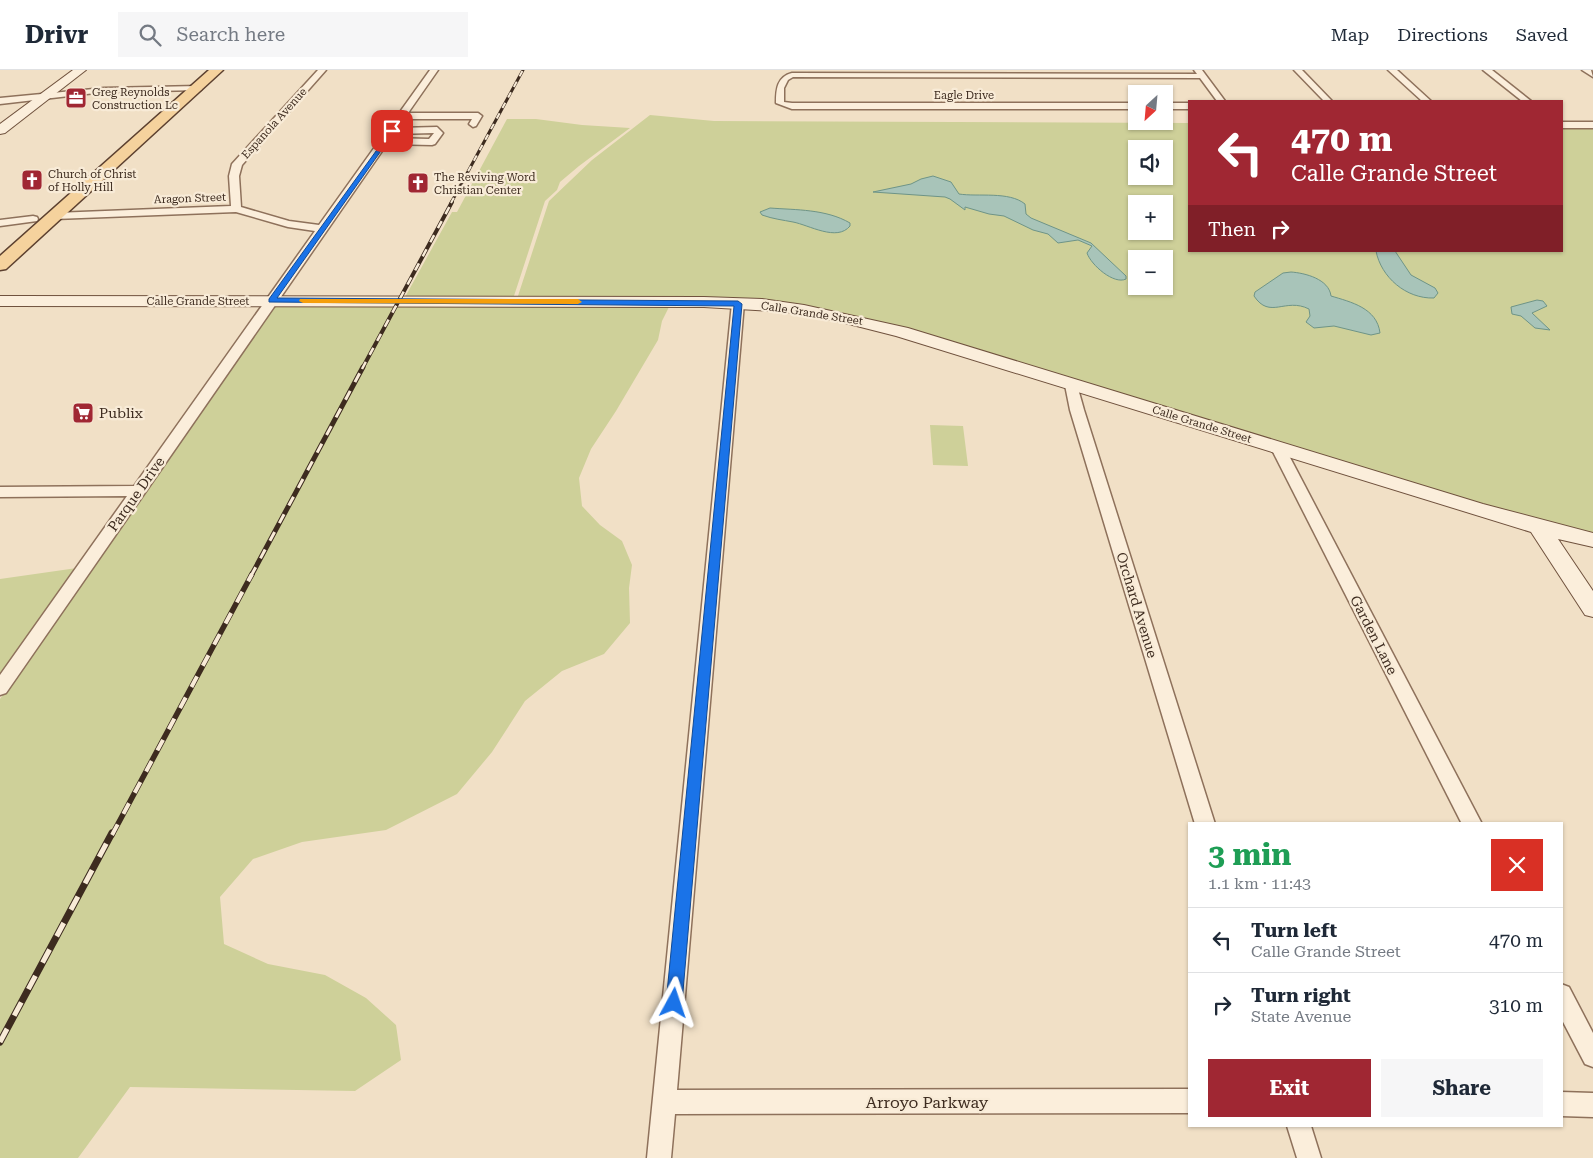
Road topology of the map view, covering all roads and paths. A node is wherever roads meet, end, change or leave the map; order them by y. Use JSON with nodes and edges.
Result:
{"nodes":[{"id":1,"x":80,"y":70,"type":"edge"},
{"id":2,"x":203,"y":70,"type":"edge"},
{"id":3,"x":217,"y":70,"type":"edge"},
{"id":4,"x":322,"y":70,"type":"edge"},
{"id":5,"x":434,"y":70,"type":"edge"},
{"id":6,"x":1298,"y":70,"type":"edge"},
{"id":7,"x":1392,"y":70,"type":"edge"},
{"id":8,"x":1487,"y":70,"type":"edge"},
{"id":9,"x":1586,"y":70,"type":"edge"},
{"id":10,"x":1200,"y":73,"type":"edge"},
{"id":11,"x":1593,"y":75,"type":"edge"},
{"id":12,"x":138,"y":88,"type":"junction"},
{"id":13,"x":190,"y":88,"type":"junction"},
{"id":14,"x":46,"y":96,"type":"junction"},
{"id":15,"x":1220,"y":100,"type":"edge"},
{"id":16,"x":1327,"y":100,"type":"edge"},
{"id":17,"x":1426,"y":100,"type":"edge"},
{"id":18,"x":1526,"y":100,"type":"edge"},
{"id":19,"x":123,"y":101,"type":"dead end"},
{"id":20,"x":0,"y":102,"type":"edge"},
{"id":21,"x":1128,"y":106,"type":"edge"},
{"id":22,"x":1173,"y":106,"type":"edge"},
{"id":23,"x":1188,"y":106,"type":"edge"},
{"id":24,"x":402,"y":116,"type":"junction"},
{"id":25,"x":473,"y":124,"type":"dead end"},
{"id":26,"x":1563,"y":125,"type":"edge"},
{"id":27,"x":1593,"y":125,"type":"edge"},
{"id":28,"x":0,"y":130,"type":"edge"},
{"id":29,"x":392,"y":131,"type":"junction"},
{"id":30,"x":385,"y":141,"type":"junction"},
{"id":31,"x":236,"y":209,"type":"junction"},
{"id":32,"x":55,"y":216,"type":"junction"},
{"id":33,"x":33,"y":219,"type":"junction"},
{"id":34,"x":0,"y":223,"type":"edge"},
{"id":35,"x":323,"y":229,"type":"junction"},
{"id":36,"x":0,"y":249,"type":"edge"},
{"id":37,"x":0,"y":265,"type":"edge"},
{"id":38,"x":0,"y":301,"type":"edge"},
{"id":39,"x":272,"y":301,"type":"junction"},
{"id":40,"x":738,"y":304,"type":"junction"},
{"id":41,"x":1071,"y":385,"type":"junction"},
{"id":42,"x":1276,"y":446,"type":"junction"},
{"id":43,"x":138,"y":491,"type":"junction"},
{"id":44,"x":0,"y":492,"type":"edge"},
{"id":45,"x":1539,"y":527,"type":"junction"},
{"id":46,"x":1593,"y":540,"type":"edge"},
{"id":47,"x":1593,"y":609,"type":"edge"},
{"id":48,"x":0,"y":688,"type":"edge"},
{"id":49,"x":1204,"y":822,"type":"edge"},
{"id":50,"x":1471,"y":822,"type":"edge"},
{"id":51,"x":1563,"y":999,"type":"edge"},
{"id":52,"x":1593,"y":1056,"type":"edge"},
{"id":53,"x":1188,"y":1101,"type":"edge"},
{"id":54,"x":665,"y":1102,"type":"junction"},
{"id":55,"x":1563,"y":1104,"type":"edge"},
{"id":56,"x":1593,"y":1105,"type":"edge"},
{"id":57,"x":1299,"y":1127,"type":"edge"},
{"id":58,"x":660,"y":1158,"type":"edge"},
{"id":59,"x":1309,"y":1158,"type":"edge"}],
"edges":[{"from":1,"to":14,"type":"street"},
{"from":2,"to":13,"type":"main road"},
{"from":3,"to":13,"type":"main road"},
{"from":4,"to":31,"type":"street","name":"Espanola Avenue"},
{"from":5,"to":24,"type":"street","name":"Parque Drive"},
{"from":6,"to":16,"type":"street"},
{"from":7,"to":17,"type":"street"},
{"from":8,"to":18,"type":"street"},
{"from":9,"to":11,"type":"street"},
{"from":10,"to":15,"type":"street"},
{"from":10,"to":21,"type":"street","name":"Eagle Drive"},
{"from":12,"to":13,"type":"street"},
{"from":12,"to":14,"type":"street"},
{"from":12,"to":19,"type":"street"},
{"from":13,"to":32,"type":"main road"},
{"from":13,"to":33,"type":"main road"},
{"from":14,"to":20,"type":"street"},
{"from":14,"to":28,"type":"street"},
{"from":22,"to":23,"type":"street"},
{"from":24,"to":25,"type":"street"},
{"from":24,"to":29,"type":"street","name":"Parque Drive"},
{"from":26,"to":27,"type":"street"},
{"from":29,"to":30,"type":"street","name":"Parque Drive"},
{"from":29,"to":30,"type":"street"},
{"from":30,"to":35,"type":"street","name":"Parque Drive"},
{"from":31,"to":32,"type":"street","name":"Aragon Street"},
{"from":31,"to":35,"type":"street","name":"Aragon Street"},
{"from":32,"to":37,"type":"main road"},
{"from":33,"to":34,"type":"street"},
{"from":33,"to":36,"type":"main road"},
{"from":35,"to":39,"type":"street","name":"Parque Drive"},
{"from":38,"to":39,"type":"street","name":"Calle Grande Street"},
{"from":39,"to":40,"type":"street","name":"Calle Grande Street"},
{"from":39,"to":43,"type":"street","name":"Parque Drive"},
{"from":40,"to":41,"type":"street","name":"Calle Grande Street"},
{"from":40,"to":54,"type":"street"},
{"from":41,"to":42,"type":"street","name":"Calle Grande Street"},
{"from":41,"to":49,"type":"street","name":"Orchard Avenue"},
{"from":42,"to":45,"type":"street","name":"Calle Grande Street"},
{"from":42,"to":50,"type":"street","name":"Garden Lane"},
{"from":43,"to":44,"type":"street"},
{"from":43,"to":48,"type":"street","name":"Parque Drive"},
{"from":45,"to":46,"type":"street","name":"Calle Grande Street"},
{"from":45,"to":47,"type":"street"},
{"from":51,"to":52,"type":"street"},
{"from":53,"to":54,"type":"street","name":"Arroyo Parkway"},
{"from":54,"to":58,"type":"street"},
{"from":55,"to":56,"type":"street"},
{"from":57,"to":59,"type":"street"}]}
